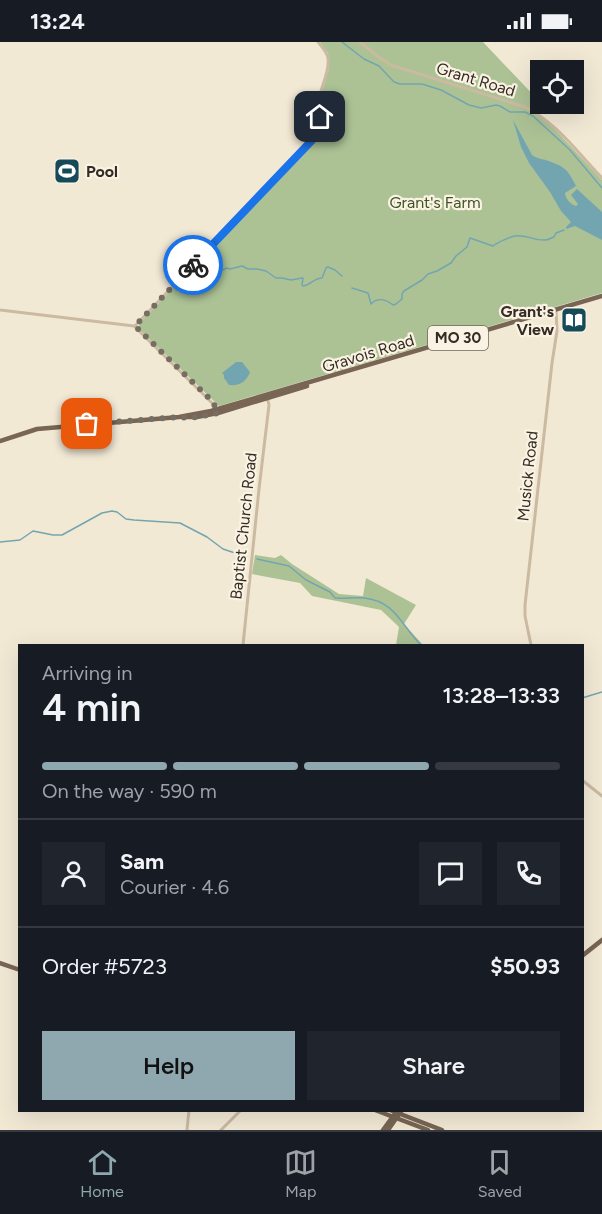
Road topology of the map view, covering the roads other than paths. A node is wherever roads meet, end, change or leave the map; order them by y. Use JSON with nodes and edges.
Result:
{"nodes":[{"id":1,"x":318,"y":42,"type":"edge"},
{"id":2,"x":360,"y":42,"type":"edge"},
{"id":3,"x":602,"y":178,"type":"edge"},
{"id":4,"x":602,"y":296,"type":"edge"},
{"id":5,"x":556,"y":309,"type":"junction"},
{"id":6,"x":0,"y":310,"type":"edge"},
{"id":7,"x":135,"y":326,"type":"junction"},
{"id":8,"x":314,"y":382,"type":"junction"},
{"id":9,"x":202,"y":393,"type":"junction"},
{"id":10,"x":267,"y":401,"type":"junction"},
{"id":11,"x":212,"y":403,"type":"junction"},
{"id":12,"x":208,"y":412,"type":"junction"},
{"id":13,"x":216,"y":412,"type":"junction"},
{"id":14,"x":179,"y":417,"type":"junction"},
{"id":15,"x":0,"y":441,"type":"edge"},
{"id":16,"x":243,"y":644,"type":"edge"},
{"id":17,"x":531,"y":644,"type":"edge"},
{"id":18,"x":584,"y":782,"type":"edge"},
{"id":19,"x":602,"y":796,"type":"edge"},
{"id":20,"x":602,"y":940,"type":"edge"},
{"id":21,"x":584,"y":954,"type":"edge"},
{"id":22,"x":0,"y":963,"type":"edge"},
{"id":23,"x":18,"y":969,"type":"edge"},
{"id":24,"x":189,"y":1112,"type":"edge"},
{"id":25,"x":239,"y":1112,"type":"edge"},
{"id":26,"x":379,"y":1112,"type":"edge"},
{"id":27,"x":397,"y":1113,"type":"edge"},
{"id":28,"x":408,"y":1120,"type":"junction"},
{"id":29,"x":387,"y":1128,"type":"edge"},
{"id":30,"x":187,"y":1130,"type":"edge"},
{"id":31,"x":221,"y":1130,"type":"edge"},
{"id":32,"x":428,"y":1130,"type":"edge"},
{"id":33,"x":442,"y":1130,"type":"edge"}],
"edges":[{"from":1,"to":7,"type":"street"},
{"from":2,"to":3,"type":"street","name":"Grant Road"},
{"from":4,"to":5,"type":"main road","name":"Gravois Road","number":"MO 30"},
{"from":5,"to":8,"type":"main road","name":"Gravois Road","number":"MO 30"},
{"from":5,"to":17,"type":"street","name":"Musick Road"},
{"from":6,"to":7,"type":"street"},
{"from":7,"to":9,"type":"street"},
{"from":8,"to":10,"type":"main road","name":"Gravois Road","number":"MO 30"},
{"from":8,"to":10,"type":"main road","name":"Gravois Road","number":"MO 30"},
{"from":9,"to":11,"type":"street"},
{"from":9,"to":13,"type":"street"},
{"from":10,"to":13,"type":"main road","name":"Gravois Road","number":"MO 30"},
{"from":10,"to":13,"type":"main road","name":"Gravois Road","number":"MO 30"},
{"from":10,"to":16,"type":"street","name":"Baptist Church Road"},
{"from":11,"to":12,"type":"main road"},
{"from":11,"to":13,"type":"street"},
{"from":12,"to":13,"type":"main road","name":"Gravois Road","number":"MO 30"},
{"from":12,"to":14,"type":"main road","name":"Gravois Road","number":"MO 30"},
{"from":13,"to":14,"type":"main road","name":"Gravois Road","number":"MO 30"},
{"from":14,"to":15,"type":"main road","name":"Gravois Road","number":"MO 30"},
{"from":18,"to":19,"type":"street"},
{"from":20,"to":21,"type":"main road"},
{"from":22,"to":23,"type":"main road"},
{"from":24,"to":30,"type":"street"},
{"from":25,"to":31,"type":"street"},
{"from":26,"to":29,"type":"main road"},
{"from":27,"to":28,"type":"main road"},
{"from":27,"to":28,"type":"main road"},
{"from":27,"to":29,"type":"main road"},
{"from":28,"to":29,"type":"main road"},
{"from":28,"to":32,"type":"main road"},
{"from":28,"to":33,"type":"main road"}]}
